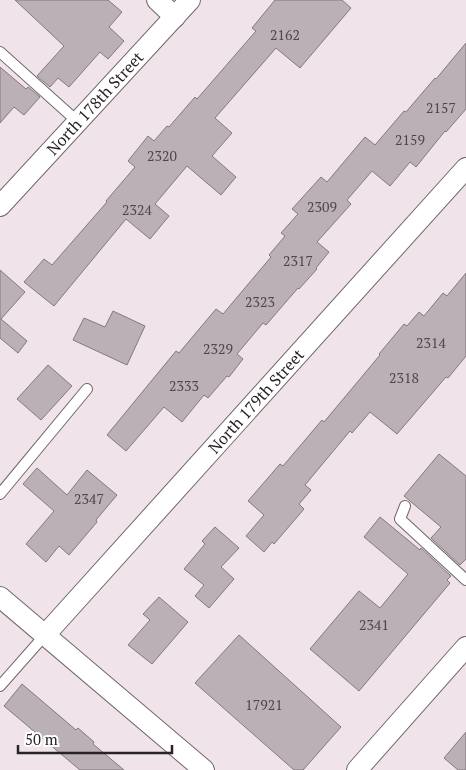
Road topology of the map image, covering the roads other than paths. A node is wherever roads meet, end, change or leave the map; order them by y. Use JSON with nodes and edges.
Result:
{"nodes":[{"id":1,"x":157,"y":0,"type":"edge"},
{"id":2,"x":190,"y":0,"type":"edge"},
{"id":3,"x":175,"y":17,"type":"junction"},
{"id":4,"x":0,"y":52,"type":"edge"},
{"id":5,"x":78,"y":122,"type":"junction"},
{"id":6,"x":466,"y":168,"type":"edge"},
{"id":7,"x":0,"y":206,"type":"edge"},
{"id":8,"x":86,"y":389,"type":"dead end"},
{"id":9,"x":0,"y":494,"type":"edge"},
{"id":10,"x":406,"y":506,"type":"dead end"},
{"id":11,"x":466,"y":580,"type":"edge"},
{"id":12,"x":0,"y":597,"type":"edge"},
{"id":13,"x":45,"y":635,"type":"junction"},
{"id":14,"x":466,"y":647,"type":"edge"},
{"id":15,"x":0,"y":686,"type":"edge"},
{"id":16,"x":204,"y":770,"type":"edge"},
{"id":17,"x":357,"y":770,"type":"edge"}],
"edges":[{"from":1,"to":3,"type":"street"},
{"from":2,"to":3,"type":"street","name":"North 178th Street"},
{"from":3,"to":5,"type":"street","name":"North 178th Street"},
{"from":4,"to":5,"type":"lane"},
{"from":5,"to":7,"type":"street","name":"North 178th Street"},
{"from":6,"to":13,"type":"street","name":"North 179th Street"},
{"from":8,"to":9,"type":"lane"},
{"from":10,"to":11,"type":"lane"},
{"from":12,"to":13,"type":"street"},
{"from":13,"to":15,"type":"lane"},
{"from":13,"to":16,"type":"street"},
{"from":14,"to":17,"type":"street"}]}
